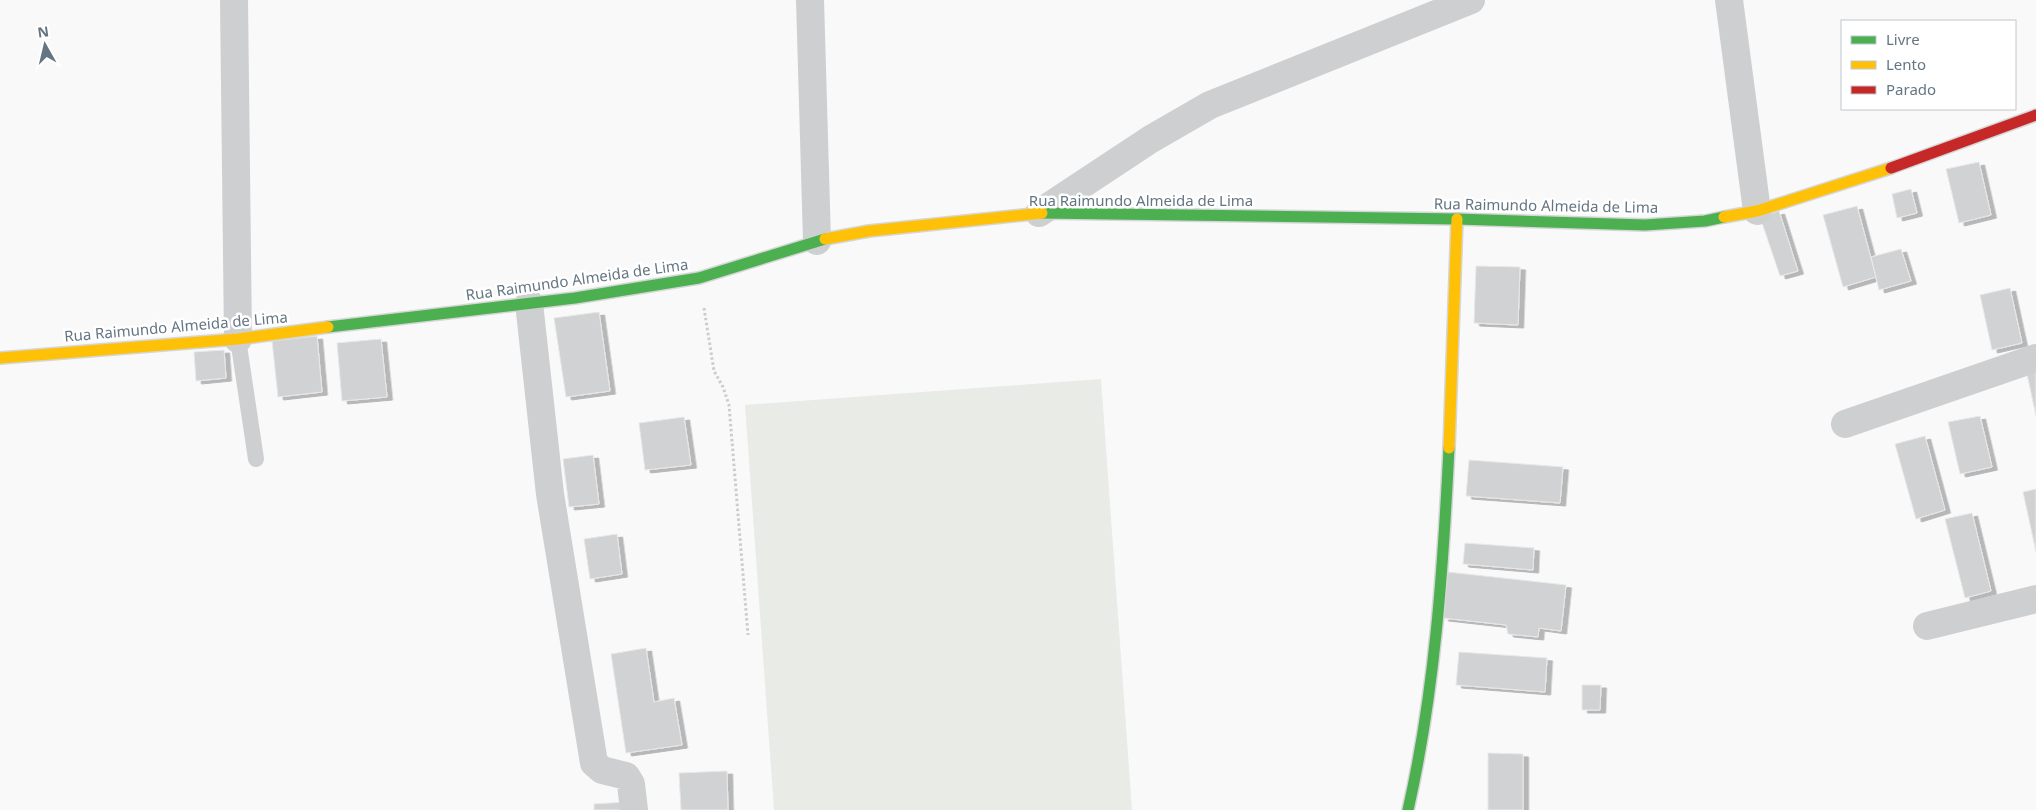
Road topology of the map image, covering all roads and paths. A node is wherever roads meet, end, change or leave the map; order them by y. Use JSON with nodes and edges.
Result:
{"nodes":[{"id":1,"x":234,"y":0,"type":"edge"},
{"id":2,"x":810,"y":0,"type":"edge"},
{"id":3,"x":1471,"y":0,"type":"edge"},
{"id":4,"x":1728,"y":0,"type":"edge"},
{"id":5,"x":2036,"y":115,"type":"edge"},
{"id":6,"x":1757,"y":211,"type":"junction"},
{"id":7,"x":1039,"y":213,"type":"junction"},
{"id":8,"x":1456,"y":220,"type":"junction"},
{"id":9,"x":817,"y":241,"type":"junction"},
{"id":10,"x":699,"y":278,"type":"junction"},
{"id":11,"x":529,"y":303,"type":"junction"},
{"id":12,"x":238,"y":339,"type":"junction"},
{"id":13,"x":0,"y":358,"type":"edge"},
{"id":14,"x":2036,"y":358,"type":"edge"},
{"id":15,"x":1845,"y":424,"type":"dead end"},
{"id":16,"x":256,"y":459,"type":"dead end"},
{"id":17,"x":2036,"y":599,"type":"edge"},
{"id":18,"x":1927,"y":626,"type":"dead end"},
{"id":19,"x":748,"y":635,"type":"dead end"},
{"id":20,"x":634,"y":810,"type":"edge"},
{"id":21,"x":1408,"y":810,"type":"edge"}],
"edges":[{"from":1,"to":12,"type":"street"},
{"from":2,"to":9,"type":"street"},
{"from":3,"to":7,"type":"street"},
{"from":4,"to":6,"type":"street"},
{"from":5,"to":6,"type":"street","name":"Rua Raimundo Almeida de Lima"},
{"from":6,"to":8,"type":"street","name":"Rua Raimundo Almeida de Lima"},
{"from":7,"to":8,"type":"street","name":"Rua Raimundo Almeida de Lima"},
{"from":7,"to":9,"type":"street","name":"Rua Raimundo Almeida de Lima"},
{"from":8,"to":21,"type":"street"},
{"from":9,"to":10,"type":"street","name":"Rua Raimundo Almeida de Lima"},
{"from":10,"to":11,"type":"street","name":"Rua Raimundo Almeida de Lima"},
{"from":10,"to":19,"type":"path"},
{"from":11,"to":12,"type":"street","name":"Rua Raimundo Almeida de Lima"},
{"from":11,"to":20,"type":"street"},
{"from":12,"to":13,"type":"street","name":"Rua Raimundo Almeida de Lima"},
{"from":12,"to":16,"type":"lane"},
{"from":14,"to":15,"type":"street"},
{"from":17,"to":18,"type":"street"}]}
